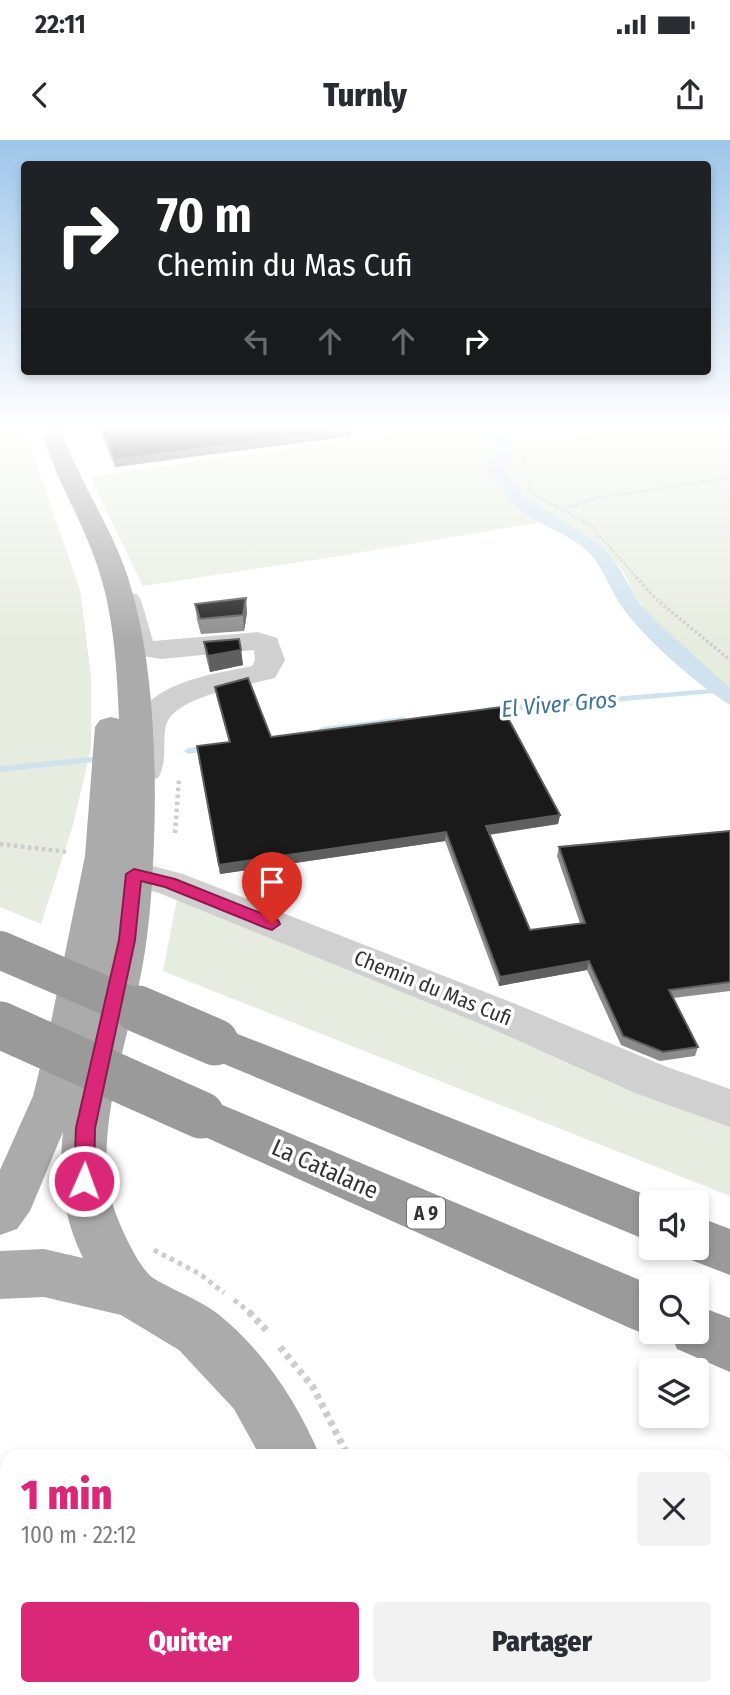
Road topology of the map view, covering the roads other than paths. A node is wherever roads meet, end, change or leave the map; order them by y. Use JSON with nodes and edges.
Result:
{"nodes":[{"id":1,"x":62,"y":499,"type":"edge"},
{"id":2,"x":82,"y":499,"type":"edge"},
{"id":3,"x":105,"y":550,"type":"junction"},
{"id":4,"x":137,"y":821,"type":"junction"},
{"id":5,"x":118,"y":865,"type":"junction"},
{"id":6,"x":0,"y":950,"type":"edge"},
{"id":7,"x":0,"y":1025,"type":"edge"},
{"id":8,"x":730,"y":1108,"type":"edge"},
{"id":9,"x":0,"y":1213,"type":"edge"},
{"id":10,"x":639,"y":1215,"type":"edge"},
{"id":11,"x":709,"y":1244,"type":"edge"},
{"id":12,"x":730,"y":1252,"type":"edge"},
{"id":13,"x":136,"y":1268,"type":"junction"},
{"id":14,"x":0,"y":1275,"type":"edge"},
{"id":15,"x":639,"y":1306,"type":"edge"},
{"id":16,"x":709,"y":1336,"type":"edge"},
{"id":17,"x":730,"y":1345,"type":"edge"},
{"id":18,"x":287,"y":1449,"type":"edge"}],
"edges":[{"from":1,"to":5,"type":"main road"},
{"from":2,"to":3,"type":"main road"},
{"from":3,"to":4,"type":"main road"},
{"from":3,"to":4,"type":"street"},
{"from":4,"to":5,"type":"main road"},
{"from":5,"to":8,"type":"street","name":"Chemin du Mas Cufi"},
{"from":5,"to":9,"type":"main road"},
{"from":5,"to":13,"type":"main road"},
{"from":6,"to":10,"type":"highway","bridge":true},
{"from":7,"to":15,"type":"highway","name":"La Catalane","number":"A 9","bridge":true},
{"from":11,"to":12,"type":"highway"},
{"from":13,"to":14,"type":"main road"},
{"from":13,"to":18,"type":"main road"},
{"from":16,"to":17,"type":"highway"}]}
